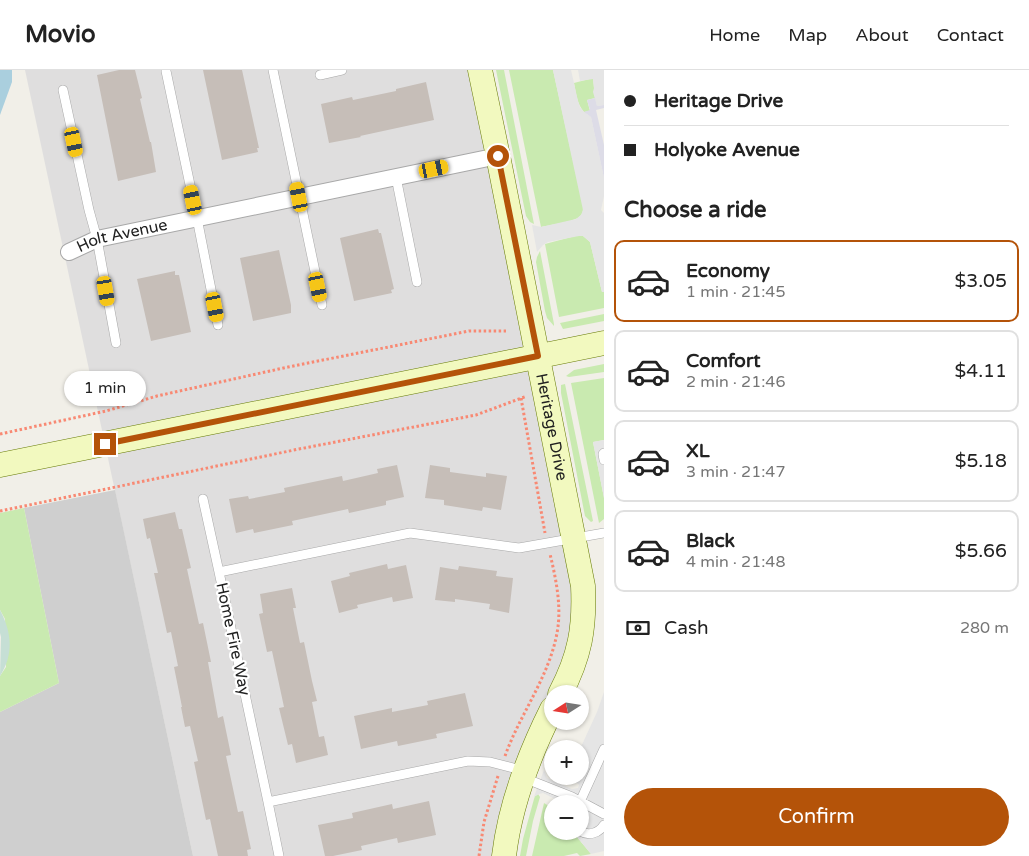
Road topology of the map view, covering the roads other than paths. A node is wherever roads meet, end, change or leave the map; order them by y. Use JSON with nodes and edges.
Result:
{"nodes":[{"id":1,"x":273,"y":70,"type":"edge"},
{"id":2,"x":342,"y":70,"type":"edge"},
{"id":3,"x":480,"y":70,"type":"edge"},
{"id":4,"x":166,"y":71,"type":"edge"},
{"id":5,"x":320,"y":75,"type":"dead end"},
{"id":6,"x":63,"y":90,"type":"dead end"},
{"id":7,"x":498,"y":156,"type":"junction"},
{"id":8,"x":396,"y":177,"type":"junction"},
{"id":9,"x":299,"y":197,"type":"junction"},
{"id":10,"x":197,"y":218,"type":"junction"},
{"id":11,"x":97,"y":239,"type":"junction"},
{"id":12,"x":70,"y":252,"type":"dead end"},
{"id":13,"x":417,"y":282,"type":"dead end"},
{"id":14,"x":322,"y":305,"type":"dead end"},
{"id":15,"x":218,"y":325,"type":"dead end"},
{"id":16,"x":116,"y":342,"type":"dead end"},
{"id":17,"x":604,"y":343,"type":"edge"},
{"id":18,"x":538,"y":356,"type":"junction"},
{"id":19,"x":604,"y":453,"type":"edge"},
{"id":20,"x":604,"y":460,"type":"edge"},
{"id":21,"x":0,"y":466,"type":"edge"},
{"id":22,"x":203,"y":499,"type":"dead end"},
{"id":23,"x":604,"y":533,"type":"edge"},
{"id":24,"x":574,"y":539,"type":"junction"},
{"id":25,"x":219,"y":572,"type":"junction"},
{"id":26,"x":565,"y":685,"type":"edge"},
{"id":27,"x":544,"y":727,"type":"edge"},
{"id":28,"x":604,"y":750,"type":"edge"},
{"id":29,"x":524,"y":775,"type":"junction"},
{"id":30,"x":568,"y":795,"type":"edge"},
{"id":31,"x":584,"y":795,"type":"edge"},
{"id":32,"x":268,"y":802,"type":"junction"},
{"id":33,"x":589,"y":807,"type":"edge"},
{"id":34,"x":604,"y":814,"type":"edge"},
{"id":35,"x":604,"y":825,"type":"edge"},
{"id":36,"x":589,"y":834,"type":"edge"},
{"id":37,"x":279,"y":856,"type":"edge"},
{"id":38,"x":504,"y":856,"type":"edge"}],
"edges":[{"from":1,"to":9,"type":"lane"},
{"from":2,"to":5,"type":"lane"},
{"from":3,"to":7,"type":"street","name":"Heritage Drive"},
{"from":4,"to":10,"type":"lane"},
{"from":6,"to":11,"type":"lane"},
{"from":7,"to":8,"type":"street","name":"Holt Avenue"},
{"from":7,"to":18,"type":"street","name":"Heritage Drive"},
{"from":8,"to":9,"type":"street","name":"Holt Avenue"},
{"from":8,"to":13,"type":"lane"},
{"from":9,"to":10,"type":"street","name":"Holt Avenue"},
{"from":9,"to":14,"type":"lane"},
{"from":10,"to":11,"type":"street","name":"Holt Avenue"},
{"from":10,"to":15,"type":"lane"},
{"from":11,"to":12,"type":"street","name":"Holt Avenue"},
{"from":11,"to":16,"type":"lane"},
{"from":17,"to":18,"type":"street"},
{"from":18,"to":21,"type":"street"},
{"from":18,"to":24,"type":"street","name":"Heritage Drive"},
{"from":19,"to":20,"type":"lane"},
{"from":22,"to":25,"type":"lane"},
{"from":23,"to":24,"type":"lane","name":"Home Fire Way"},
{"from":24,"to":25,"type":"lane","name":"Home Fire Way"},
{"from":24,"to":26,"type":"street","name":"Heritage Drive"},
{"from":25,"to":32,"type":"lane","name":"Home Fire Way"},
{"from":27,"to":29,"type":"street"},
{"from":28,"to":31,"type":"lane"},
{"from":29,"to":30,"type":"lane"},
{"from":29,"to":32,"type":"lane"},
{"from":29,"to":38,"type":"street"},
{"from":32,"to":37,"type":"lane","name":"Home Fire Way"},
{"from":33,"to":34,"type":"lane"},
{"from":35,"to":36,"type":"lane"}]}
